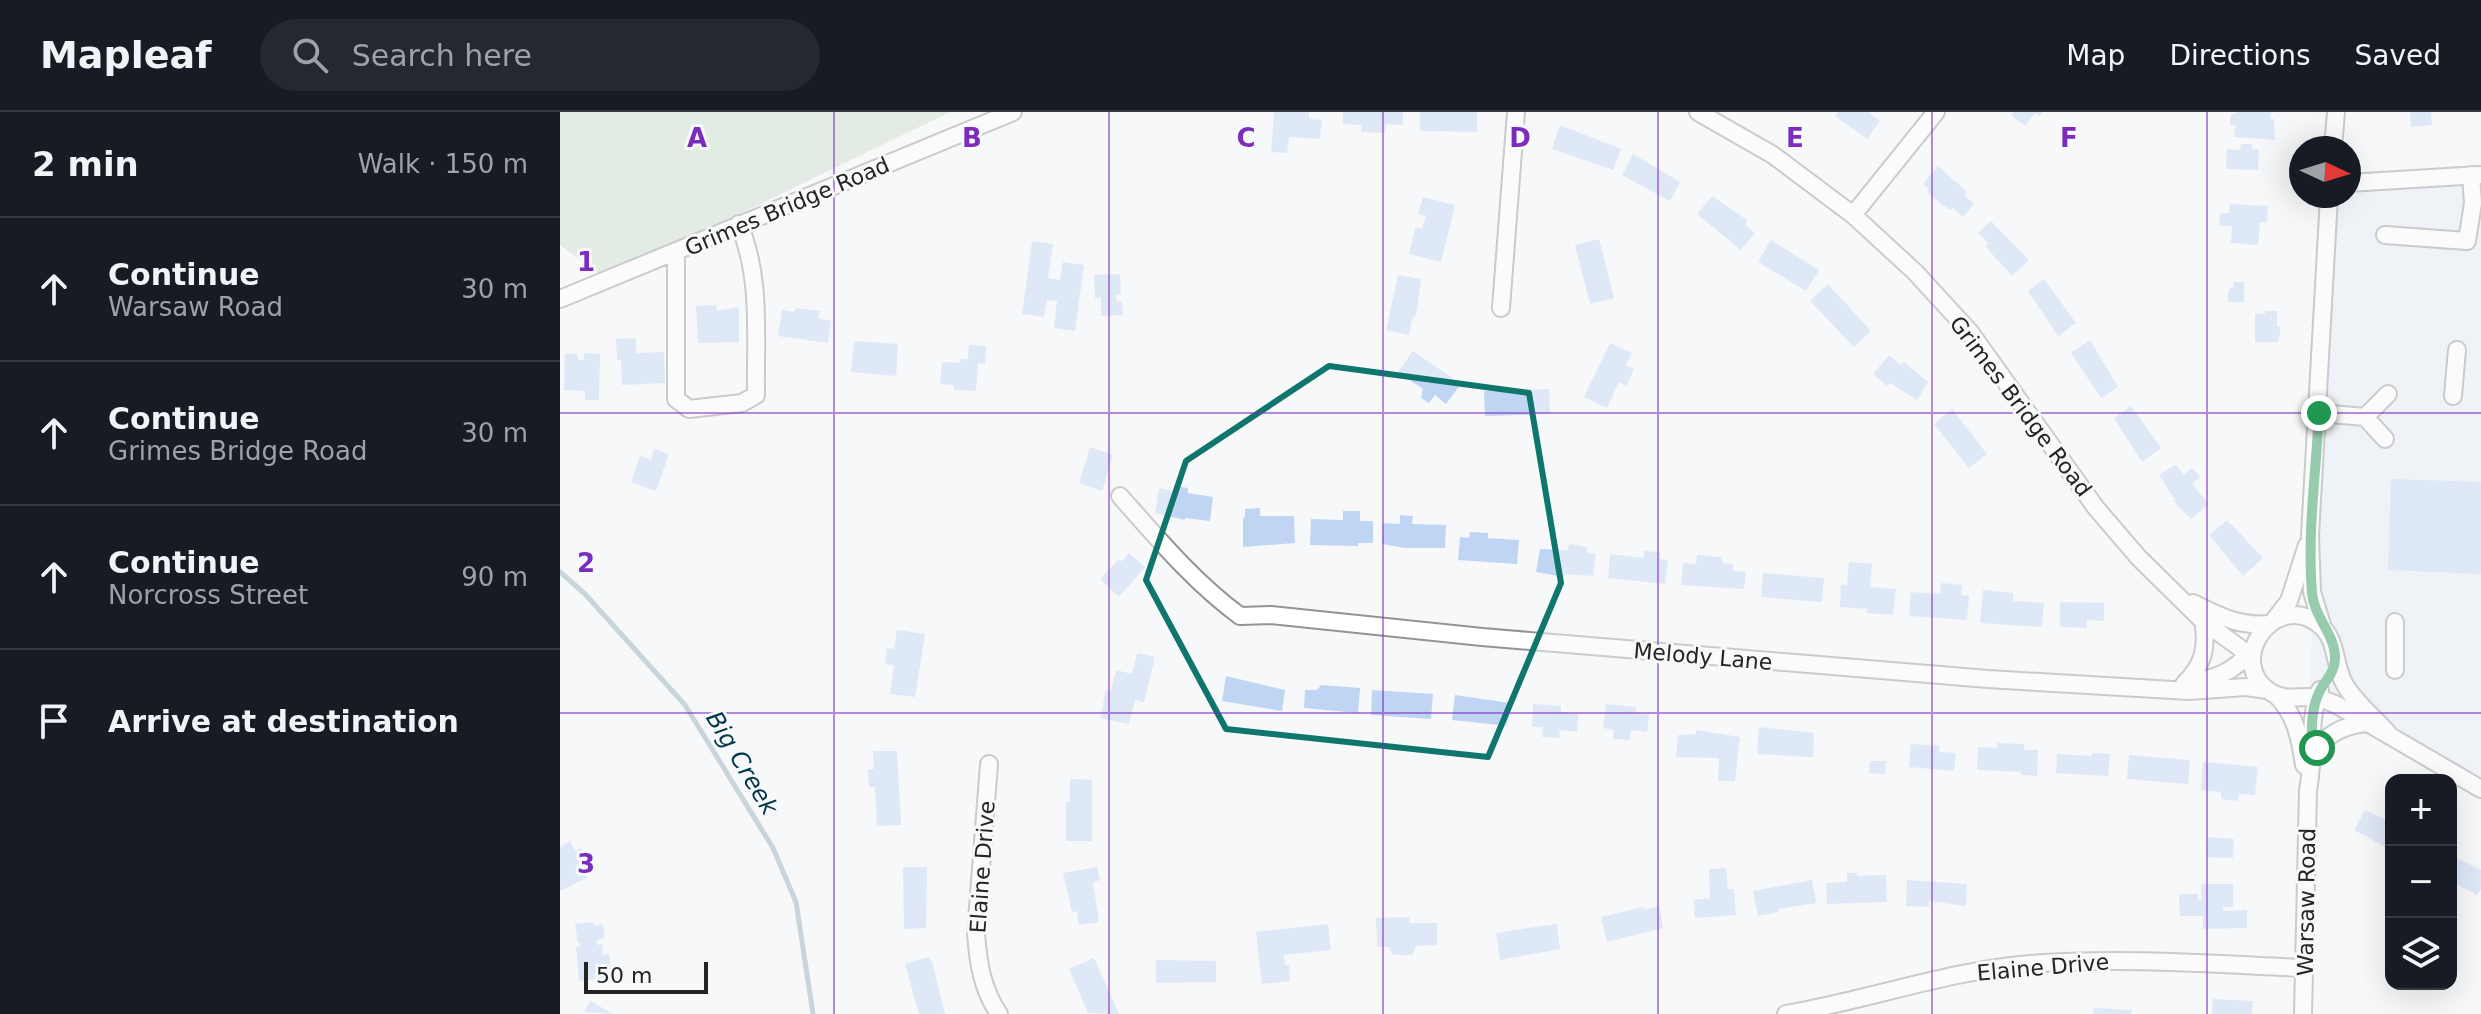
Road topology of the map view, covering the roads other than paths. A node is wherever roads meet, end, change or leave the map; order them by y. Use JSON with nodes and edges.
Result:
{"nodes":[{"id":1,"x":1013,"y":112,"type":"edge"},
{"id":2,"x":1516,"y":112,"type":"edge"},
{"id":3,"x":1698,"y":112,"type":"edge"},
{"id":4,"x":1936,"y":112,"type":"edge"},
{"id":5,"x":2336,"y":112,"type":"edge"},
{"id":6,"x":2334,"y":136,"type":"edge"},
{"id":7,"x":2476,"y":175,"type":"edge"},
{"id":8,"x":2361,"y":182,"type":"edge"},
{"id":9,"x":2328,"y":208,"type":"edge"},
{"id":10,"x":1853,"y":215,"type":"junction"},
{"id":11,"x":739,"y":224,"type":"junction"},
{"id":12,"x":2385,"y":235,"type":"dead end"},
{"id":13,"x":676,"y":252,"type":"junction"},
{"id":14,"x":560,"y":299,"type":"edge"},
{"id":15,"x":1501,"y":308,"type":"dead end"},
{"id":16,"x":2457,"y":350,"type":"dead end"},
{"id":17,"x":2388,"y":394,"type":"dead end"},
{"id":18,"x":2453,"y":396,"type":"dead end"},
{"id":19,"x":2319,"y":413,"type":"junction"},
{"id":20,"x":2365,"y":417,"type":"junction"},
{"id":21,"x":2385,"y":439,"type":"dead end"},
{"id":22,"x":1120,"y":496,"type":"dead end"},
{"id":23,"x":2310,"y":536,"type":"junction"},
{"id":24,"x":2180,"y":598,"type":"junction"},
{"id":25,"x":2203,"y":621,"type":"junction"},
{"id":26,"x":2271,"y":622,"type":"junction"},
{"id":27,"x":2395,"y":622,"type":"dead end"},
{"id":28,"x":2323,"y":628,"type":"junction"},
{"id":29,"x":2335,"y":654,"type":"junction"},
{"id":30,"x":2251,"y":656,"type":"junction"},
{"id":31,"x":2395,"y":670,"type":"dead end"},
{"id":32,"x":2176,"y":686,"type":"junction"},
{"id":33,"x":2272,"y":692,"type":"junction"},
{"id":34,"x":2314,"y":695,"type":"junction"},
{"id":35,"x":2366,"y":723,"type":"junction"},
{"id":36,"x":2388,"y":733,"type":"junction"},
{"id":37,"x":2312,"y":756,"type":"junction"},
{"id":38,"x":989,"y":764,"type":"dead end"},
{"id":39,"x":2481,"y":789,"type":"edge"},
{"id":40,"x":2308,"y":790,"type":"junction"},
{"id":41,"x":2304,"y":968,"type":"junction"},
{"id":42,"x":999,"y":1014,"type":"edge"},
{"id":43,"x":1786,"y":1014,"type":"edge"},
{"id":44,"x":2303,"y":1014,"type":"edge"}],
"edges":[{"from":1,"to":11,"type":"street","name":"Grimes Bridge Road"},
{"from":2,"to":15,"type":"street"},
{"from":3,"to":10,"type":"street","name":"Grimes Bridge Road"},
{"from":4,"to":10,"type":"street"},
{"from":5,"to":6,"type":"street"},
{"from":7,"to":8,"type":"street"},
{"from":7,"to":12,"type":"street"},
{"from":9,"to":19,"type":"street"},
{"from":10,"to":24,"type":"street","name":"Grimes Bridge Road"},
{"from":11,"to":13,"type":"street","name":"Grimes Bridge Road"},
{"from":11,"to":13,"type":"street"},
{"from":13,"to":14,"type":"street","name":"Grimes Bridge Road"},
{"from":16,"to":18,"type":"street"},
{"from":17,"to":20,"type":"street"},
{"from":19,"to":20,"type":"street"},
{"from":19,"to":23,"type":"street"},
{"from":20,"to":21,"type":"street"},
{"from":22,"to":32,"type":"street","name":"Melody Lane"},
{"from":23,"to":26,"type":"street"},
{"from":23,"to":28,"type":"street"},
{"from":24,"to":25,"type":"street","name":"Grimes Bridge Road"},
{"from":24,"to":26,"type":"street","name":"Grimes Bridge Road"},
{"from":25,"to":30,"type":"street","name":"Grimes Bridge Road"},
{"from":25,"to":32,"type":"street"},
{"from":26,"to":28,"type":"street","name":"Grimes Bridge Road"},
{"from":26,"to":30,"type":"street"},
{"from":27,"to":31,"type":"street"},
{"from":28,"to":29,"type":"street"},
{"from":29,"to":34,"type":"street"},
{"from":29,"to":36,"type":"street"},
{"from":30,"to":32,"type":"street","name":"Melody Lane"},
{"from":30,"to":33,"type":"street","name":"Grimes Bridge Road"},
{"from":32,"to":33,"type":"street","name":"Melody Lane"},
{"from":33,"to":34,"type":"street"},
{"from":33,"to":40,"type":"street","name":"Warsaw Road"},
{"from":34,"to":35,"type":"street"},
{"from":34,"to":37,"type":"street","name":"Warsaw Road"},
{"from":35,"to":36,"type":"street"},
{"from":35,"to":37,"type":"street"},
{"from":36,"to":39,"type":"street"},
{"from":37,"to":40,"type":"street","name":"Warsaw Road"},
{"from":38,"to":42,"type":"street","name":"Elaine Drive"},
{"from":40,"to":41,"type":"street","name":"Warsaw Road"},
{"from":41,"to":43,"type":"street","name":"Elaine Drive"},
{"from":41,"to":44,"type":"street","name":"Warsaw Road"}]}
